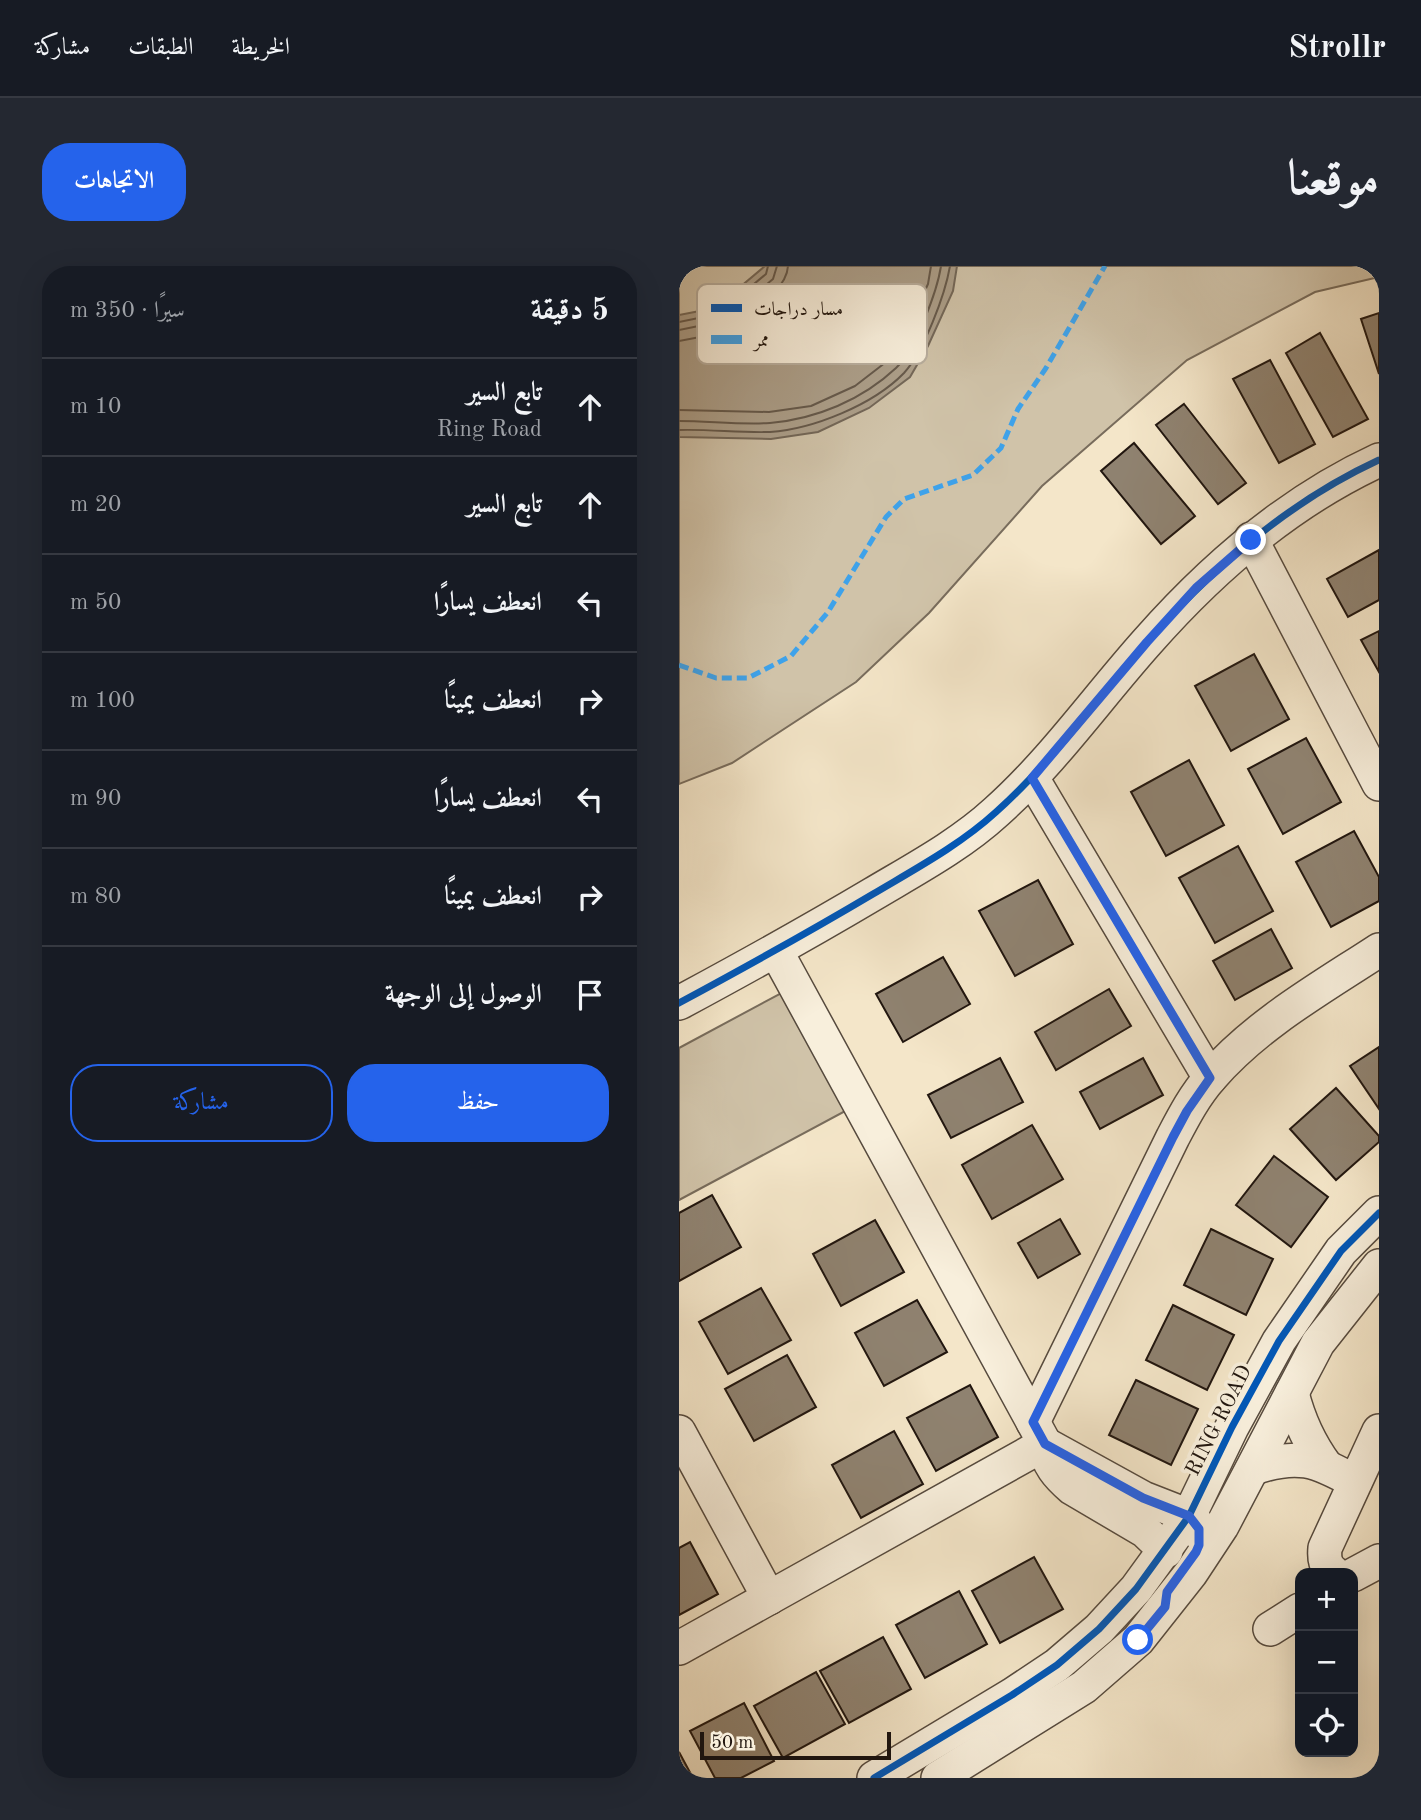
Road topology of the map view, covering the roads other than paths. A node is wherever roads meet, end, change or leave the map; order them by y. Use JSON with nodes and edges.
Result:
{"nodes":[{"id":1,"x":1379,"y":460,"type":"edge"},
{"id":2,"x":1251,"y":540,"type":"junction"},
{"id":3,"x":1032,"y":778,"type":"junction"},
{"id":4,"x":1379,"y":784,"type":"edge"},
{"id":5,"x":1379,"y":950,"type":"edge"},
{"id":6,"x":776,"y":951,"type":"junction"},
{"id":7,"x":679,"y":1003,"type":"edge"},
{"id":8,"x":1210,"y":1078,"type":"junction"},
{"id":9,"x":1379,"y":1213,"type":"edge"},
{"id":10,"x":1379,"y":1266,"type":"edge"},
{"id":11,"x":1292,"y":1393,"type":"junction"},
{"id":12,"x":1379,"y":1431,"type":"edge"},
{"id":13,"x":679,"y":1432,"type":"edge"},
{"id":14,"x":1039,"y":1433,"type":"junction"},
{"id":15,"x":1326,"y":1466,"type":"junction"},
{"id":16,"x":1254,"y":1468,"type":"junction"},
{"id":17,"x":1355,"y":1482,"type":"junction"},
{"id":18,"x":1189,"y":1516,"type":"junction"},
{"id":19,"x":1166,"y":1551,"type":"junction"},
{"id":20,"x":1379,"y":1561,"type":"edge"},
{"id":21,"x":1328,"y":1568,"type":"edge"},
{"id":22,"x":1358,"y":1572,"type":"edge"},
{"id":23,"x":769,"y":1598,"type":"junction"},
{"id":24,"x":1165,"y":1607,"type":"junction"},
{"id":25,"x":1295,"y":1613,"type":"edge"},
{"id":26,"x":1270,"y":1629,"type":"dead end"},
{"id":27,"x":679,"y":1648,"type":"edge"},
{"id":28,"x":874,"y":1778,"type":"edge"},
{"id":29,"x":938,"y":1778,"type":"edge"}],
"edges":[{"from":1,"to":2,"type":"street"},
{"from":2,"to":3,"type":"street"},
{"from":2,"to":4,"type":"street"},
{"from":3,"to":6,"type":"street"},
{"from":3,"to":8,"type":"street"},
{"from":5,"to":8,"type":"street"},
{"from":6,"to":7,"type":"street"},
{"from":6,"to":14,"type":"street"},
{"from":8,"to":14,"type":"street"},
{"from":9,"to":18,"type":"street","name":"RING ROAD"},
{"from":10,"to":11,"type":"street"},
{"from":11,"to":15,"type":"street"},
{"from":11,"to":16,"type":"street"},
{"from":12,"to":17,"type":"street"},
{"from":13,"to":23,"type":"street"},
{"from":14,"to":18,"type":"street"},
{"from":14,"to":19,"type":"street"},
{"from":14,"to":23,"type":"street"},
{"from":15,"to":16,"type":"street"},
{"from":15,"to":17,"type":"street"},
{"from":16,"to":24,"type":"street"},
{"from":17,"to":21,"type":"street"},
{"from":18,"to":19,"type":"street","name":"RING ROAD"},
{"from":18,"to":24,"type":"street"},
{"from":19,"to":28,"type":"street","name":"RING ROAD"},
{"from":20,"to":22,"type":"street"},
{"from":23,"to":27,"type":"street"},
{"from":24,"to":29,"type":"street"},
{"from":25,"to":26,"type":"street"}]}
